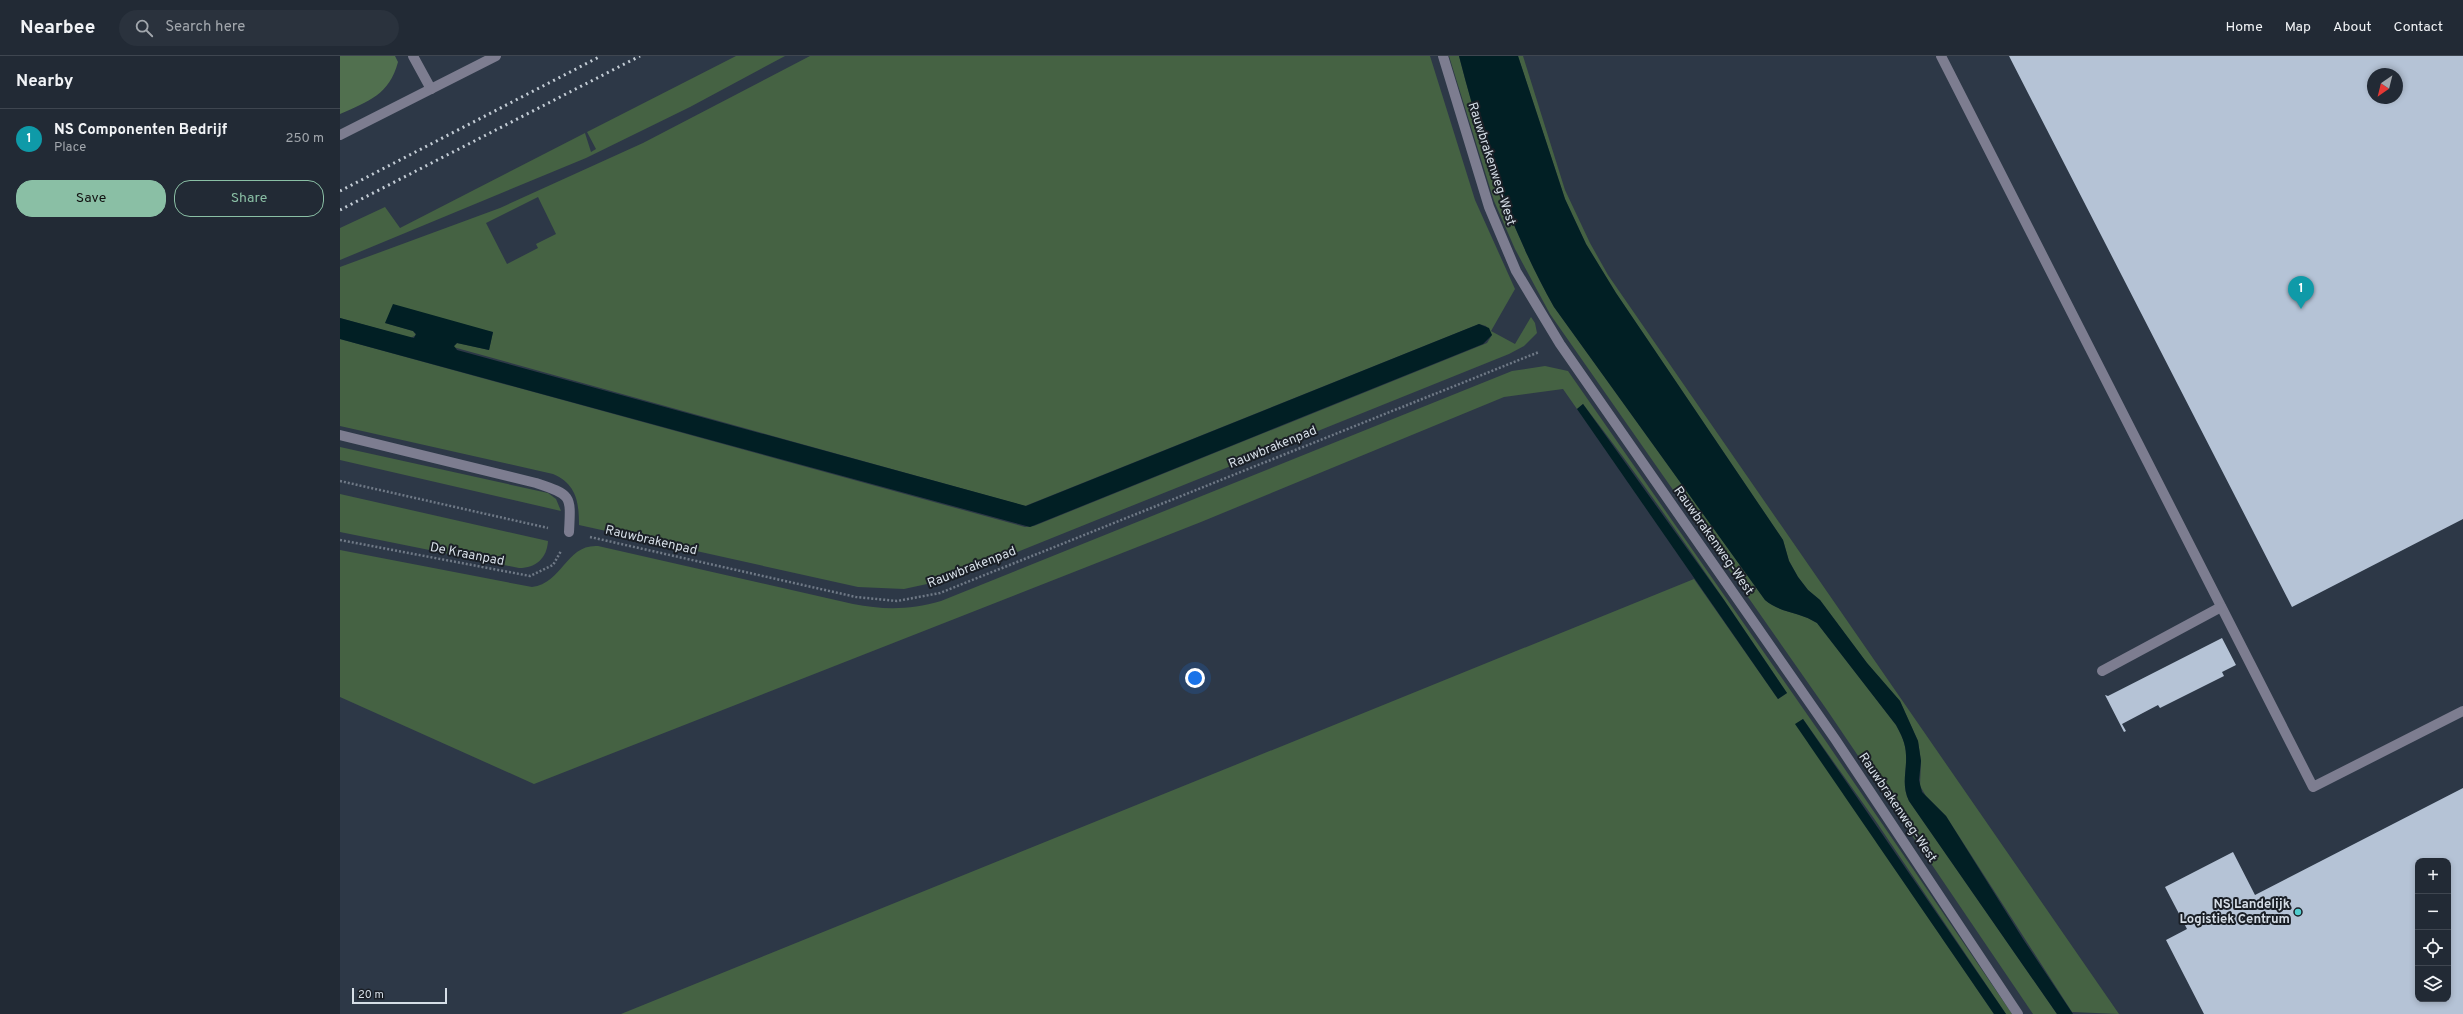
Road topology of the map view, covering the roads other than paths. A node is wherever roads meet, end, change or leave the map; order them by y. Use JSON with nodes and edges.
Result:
{"nodes":[{"id":1,"x":413,"y":56,"type":"edge"},
{"id":2,"x":496,"y":56,"type":"edge"},
{"id":3,"x":1443,"y":56,"type":"edge"},
{"id":4,"x":1941,"y":56,"type":"edge"},
{"id":5,"x":431,"y":89,"type":"junction"},
{"id":6,"x":340,"y":135,"type":"edge"},
{"id":7,"x":340,"y":435,"type":"edge"},
{"id":8,"x":569,"y":532,"type":"road end"},
{"id":9,"x":2221,"y":607,"type":"junction"},
{"id":10,"x":2102,"y":671,"type":"dead end"},
{"id":11,"x":2463,"y":711,"type":"edge"},
{"id":12,"x":2018,"y":1014,"type":"edge"}],
"edges":[{"from":1,"to":5,"type":"street"},
{"from":2,"to":5,"type":"street"},
{"from":3,"to":12,"type":"street","name":"Rauwbrakenweg-West"},
{"from":4,"to":9,"type":"street"},
{"from":5,"to":6,"type":"street"},
{"from":7,"to":8,"type":"street"},
{"from":9,"to":10,"type":"street"},
{"from":9,"to":11,"type":"street"}]}
